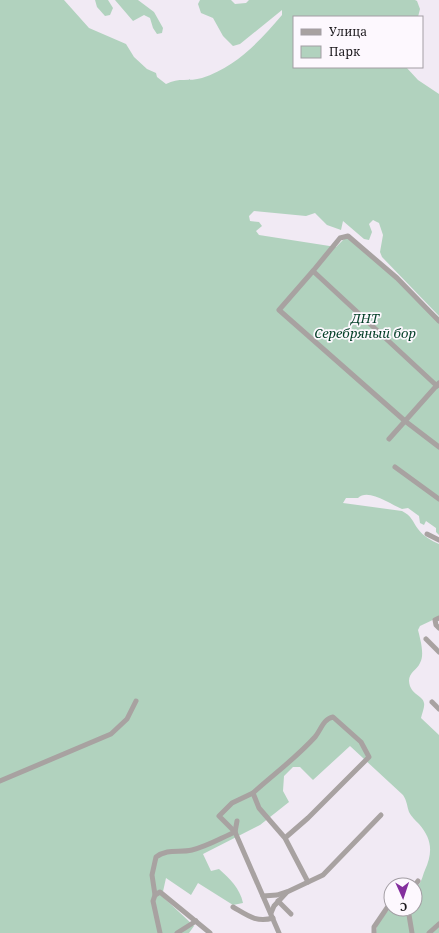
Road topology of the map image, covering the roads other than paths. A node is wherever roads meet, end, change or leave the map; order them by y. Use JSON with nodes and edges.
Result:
{"nodes":[{"id":1,"x":313,"y":271,"type":"junction"},
{"id":2,"x":439,"y":321,"type":"edge"},
{"id":3,"x":438,"y":384,"type":"edge"},
{"id":4,"x":439,"y":393,"type":"edge"},
{"id":5,"x":405,"y":421,"type":"junction"},
{"id":6,"x":390,"y":439,"type":"dead end"},
{"id":7,"x":439,"y":447,"type":"edge"},
{"id":8,"x":395,"y":467,"type":"dead end"},
{"id":9,"x":439,"y":499,"type":"edge"},
{"id":10,"x":427,"y":534,"type":"dead end"},
{"id":11,"x":439,"y":540,"type":"edge"},
{"id":12,"x":439,"y":618,"type":"edge"},
{"id":13,"x":439,"y":628,"type":"edge"},
{"id":14,"x":426,"y":639,"type":"dead end"},
{"id":15,"x":439,"y":652,"type":"edge"},
{"id":16,"x":136,"y":701,"type":"dead end"},
{"id":17,"x":432,"y":702,"type":"dead end"},
{"id":18,"x":439,"y":709,"type":"edge"},
{"id":19,"x":0,"y":781,"type":"edge"},
{"id":20,"x":253,"y":793,"type":"junction"},
{"id":21,"x":381,"y":815,"type":"dead end"},
{"id":22,"x":237,"y":821,"type":"dead end"},
{"id":23,"x":235,"y":832,"type":"junction"},
{"id":24,"x":285,"y":838,"type":"junction"},
{"id":25,"x":308,"y":882,"type":"junction"},
{"id":26,"x":287,"y":892,"type":"junction"},
{"id":27,"x":155,"y":895,"type":"junction"},
{"id":28,"x":263,"y":896,"type":"junction"},
{"id":29,"x":278,"y":901,"type":"junction"},
{"id":30,"x":233,"y":907,"type":"dead end"},
{"id":31,"x":383,"y":913,"type":"edge"},
{"id":32,"x":291,"y":914,"type":"dead end"},
{"id":33,"x":272,"y":915,"type":"junction"},
{"id":34,"x":409,"y":917,"type":"edge"},
{"id":35,"x":196,"y":922,"type":"junction"},
{"id":36,"x":439,"y":924,"type":"edge"},
{"id":37,"x":160,"y":933,"type":"edge"},
{"id":38,"x":177,"y":933,"type":"edge"},
{"id":39,"x":210,"y":933,"type":"edge"},
{"id":40,"x":279,"y":933,"type":"edge"},
{"id":41,"x":374,"y":933,"type":"edge"},
{"id":42,"x":412,"y":933,"type":"edge"},
{"id":43,"x":430,"y":933,"type":"edge"}],
"edges":[{"from":1,"to":2,"type":"street"},
{"from":1,"to":3,"type":"street"},
{"from":1,"to":5,"type":"street"},
{"from":3,"to":4,"type":"street"},
{"from":3,"to":5,"type":"street"},
{"from":5,"to":6,"type":"street"},
{"from":5,"to":7,"type":"street"},
{"from":8,"to":9,"type":"street"},
{"from":10,"to":11,"type":"street"},
{"from":12,"to":13,"type":"street"},
{"from":14,"to":15,"type":"street"},
{"from":16,"to":19,"type":"street"},
{"from":17,"to":18,"type":"street"},
{"from":20,"to":23,"type":"street"},
{"from":20,"to":24,"type":"street"},
{"from":20,"to":24,"type":"street"},
{"from":21,"to":25,"type":"street"},
{"from":22,"to":23,"type":"street"},
{"from":23,"to":27,"type":"street"},
{"from":23,"to":28,"type":"street"},
{"from":24,"to":25,"type":"street"},
{"from":25,"to":26,"type":"street"},
{"from":26,"to":28,"type":"street"},
{"from":26,"to":29,"type":"street"},
{"from":27,"to":35,"type":"street"},
{"from":27,"to":37,"type":"street"},
{"from":28,"to":33,"type":"street"},
{"from":29,"to":32,"type":"street"},
{"from":29,"to":33,"type":"street"},
{"from":30,"to":33,"type":"street"},
{"from":31,"to":41,"type":"street"},
{"from":33,"to":40,"type":"street"},
{"from":34,"to":42,"type":"street"},
{"from":35,"to":38,"type":"street"},
{"from":35,"to":39,"type":"street"},
{"from":36,"to":43,"type":"street"}]}
